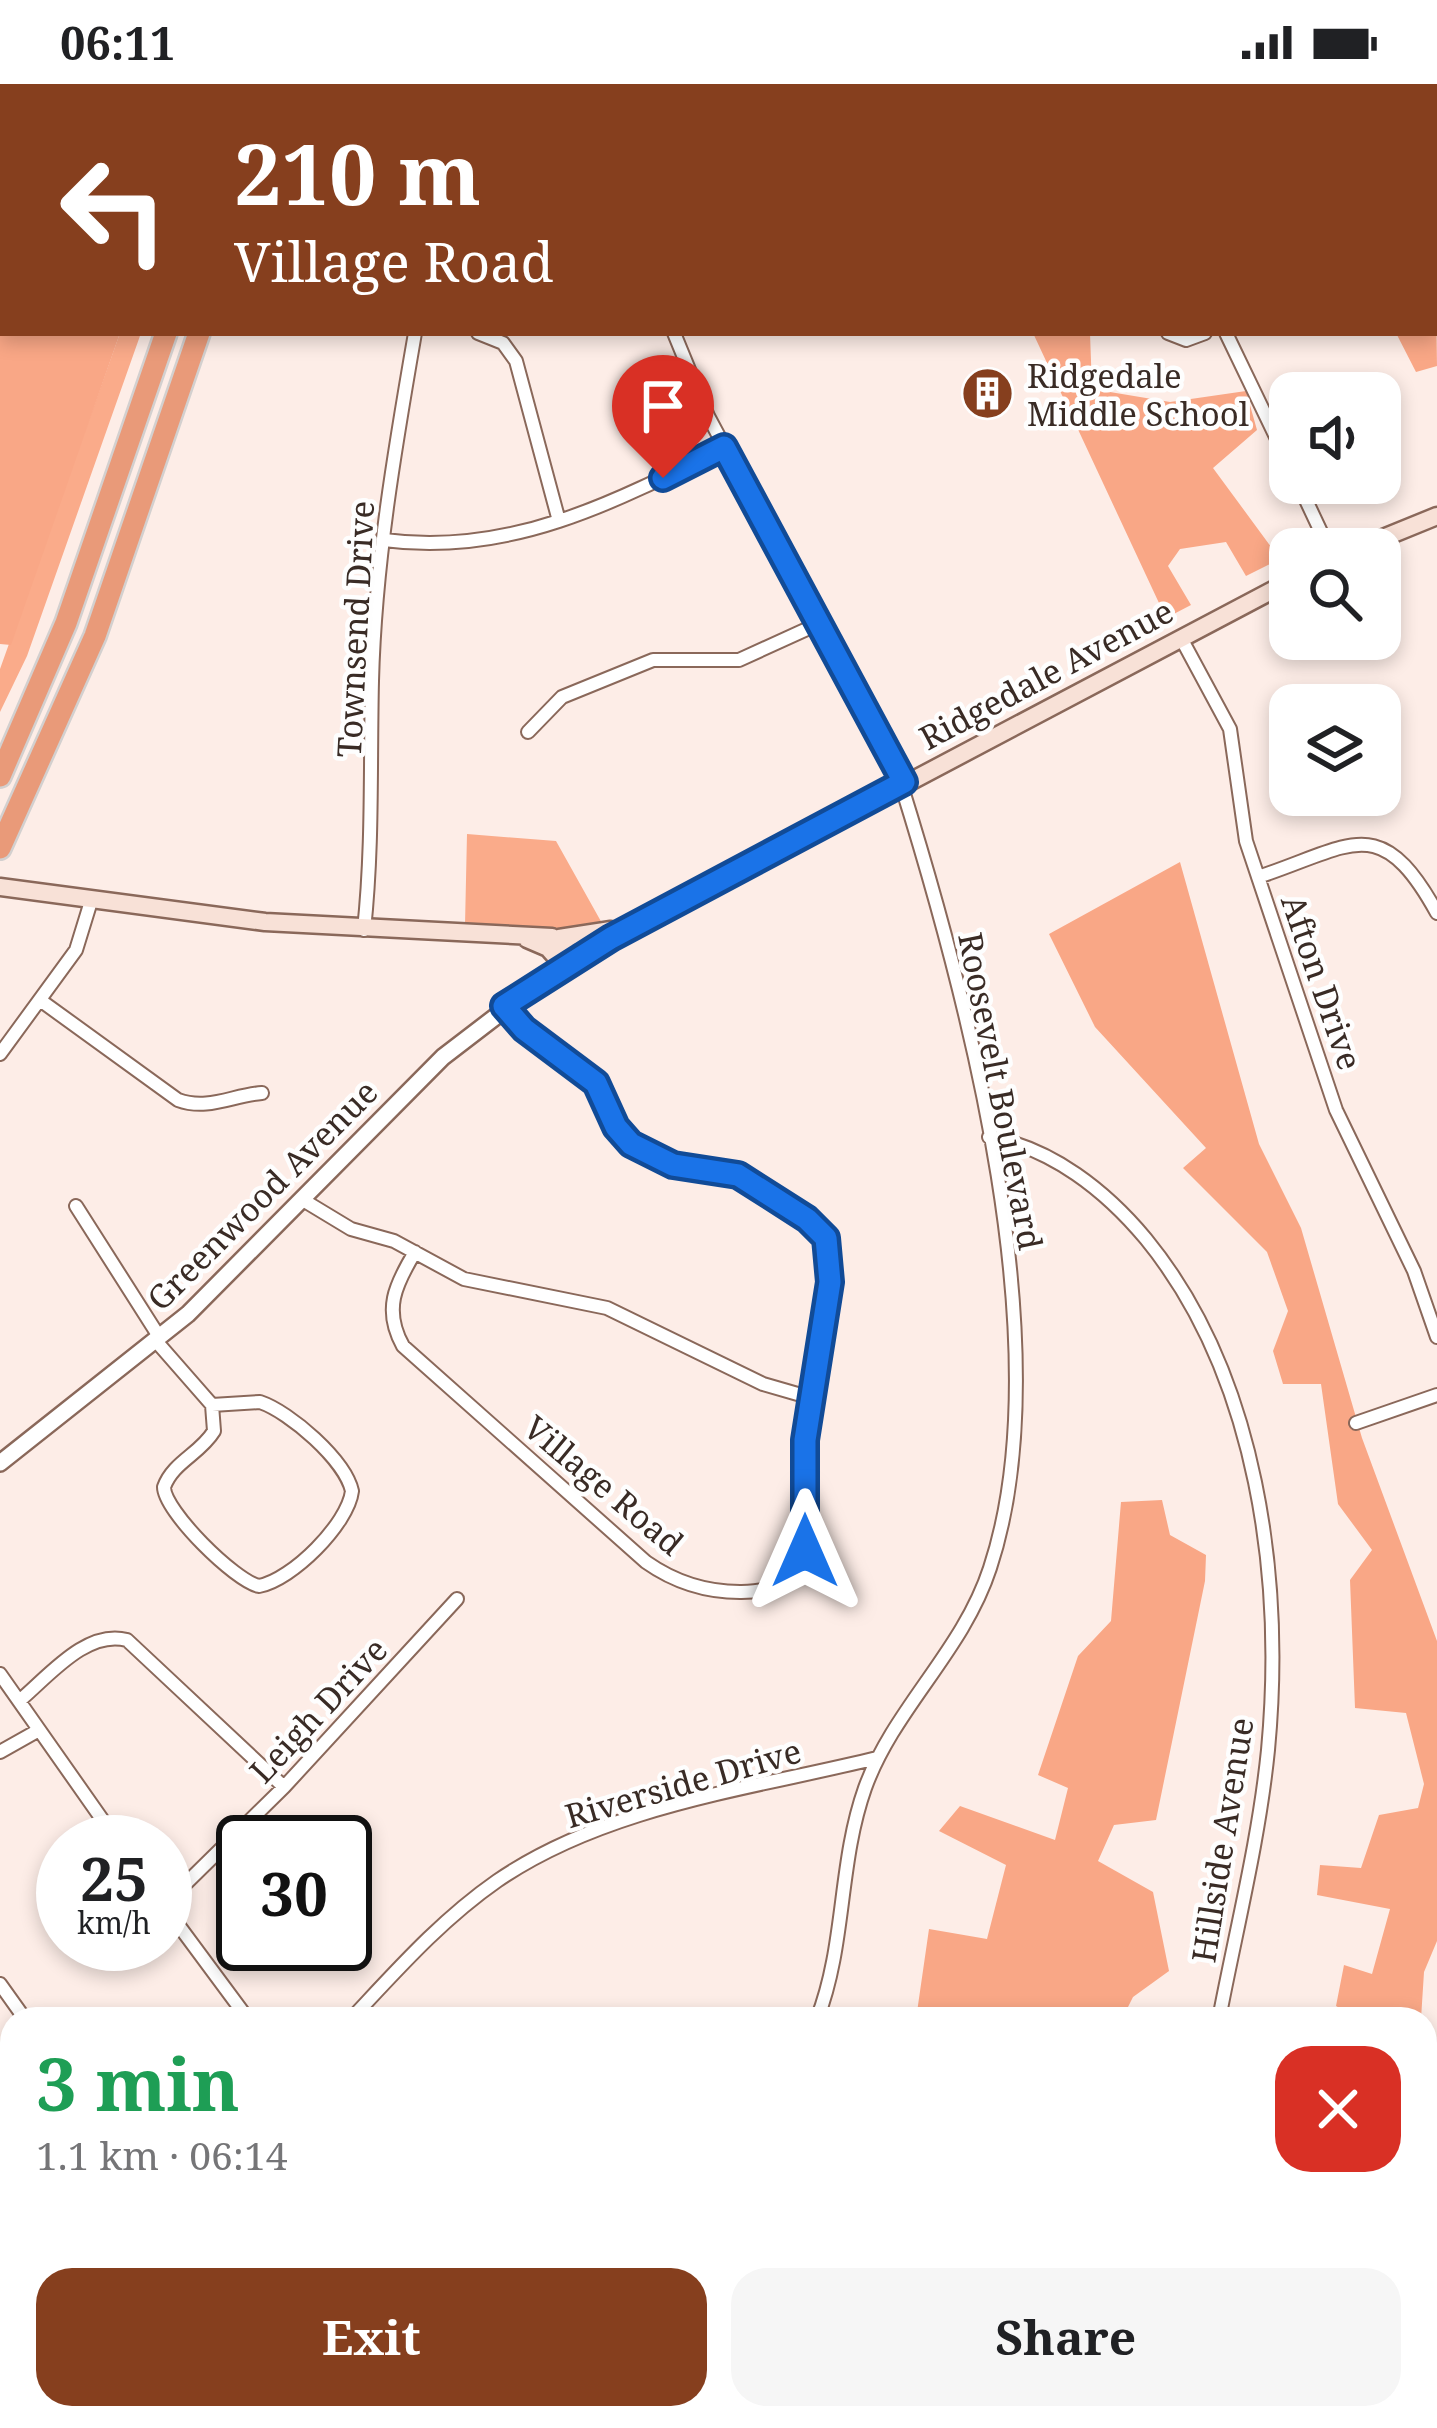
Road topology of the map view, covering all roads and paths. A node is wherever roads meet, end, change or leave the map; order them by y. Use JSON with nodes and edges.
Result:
{"nodes":[{"id":1,"x":165,"y":336,"type":"edge"},
{"id":2,"x":198,"y":336,"type":"edge"},
{"id":3,"x":415,"y":336,"type":"edge"},
{"id":4,"x":486,"y":336,"type":"edge"},
{"id":5,"x":675,"y":336,"type":"edge"},
{"id":6,"x":1227,"y":336,"type":"edge"},
{"id":7,"x":1269,"y":422,"type":"edge"},
{"id":8,"x":724,"y":447,"type":"junction"},
{"id":9,"x":559,"y":521,"type":"junction"},
{"id":10,"x":1435,"y":522,"type":"edge"},
{"id":11,"x":1401,"y":534,"type":"edge"},
{"id":12,"x":384,"y":540,"type":"junction"},
{"id":13,"x":1269,"y":591,"type":"edge"},
{"id":14,"x":818,"y":624,"type":"junction"},
{"id":15,"x":1181,"y":638,"type":"junction"},
{"id":16,"x":528,"y":733,"type":"dead end"},
{"id":17,"x":0,"y":776,"type":"edge"},
{"id":18,"x":903,"y":783,"type":"junction"},
{"id":19,"x":0,"y":848,"type":"edge"},
{"id":20,"x":1258,"y":877,"type":"junction"},
{"id":21,"x":7,"y":887,"type":"edge"},
{"id":22,"x":92,"y":898,"type":"junction"},
{"id":23,"x":1437,"y":913,"type":"edge"},
{"id":24,"x":364,"y":930,"type":"junction"},
{"id":25,"x":624,"y":930,"type":"junction"},
{"id":26,"x":559,"y":938,"type":"junction"},
{"id":27,"x":526,"y":939,"type":"junction"},
{"id":28,"x":570,"y":962,"type":"junction"},
{"id":29,"x":40,"y":1000,"type":"junction"},
{"id":30,"x":504,"y":1006,"type":"junction"},
{"id":31,"x":0,"y":1054,"type":"edge"},
{"id":32,"x":262,"y":1094,"type":"dead end"},
{"id":33,"x":989,"y":1137,"type":"junction"},
{"id":34,"x":303,"y":1200,"type":"junction"},
{"id":35,"x":76,"y":1206,"type":"dead end"},
{"id":36,"x":415,"y":1252,"type":"junction"},
{"id":37,"x":1436,"y":1328,"type":"edge"},
{"id":38,"x":158,"y":1340,"type":"junction"},
{"id":39,"x":1437,"y":1395,"type":"edge"},
{"id":40,"x":808,"y":1397,"type":"junction"},
{"id":41,"x":212,"y":1406,"type":"junction"},
{"id":42,"x":1356,"y":1423,"type":"dead end"},
{"id":43,"x":0,"y":1463,"type":"edge"},
{"id":44,"x":457,"y":1599,"type":"dead end"},
{"id":45,"x":0,"y":1674,"type":"edge"},
{"id":46,"x":19,"y":1701,"type":"junction"},
{"id":47,"x":39,"y":1730,"type":"junction"},
{"id":48,"x":0,"y":1752,"type":"edge"},
{"id":49,"x":877,"y":1758,"type":"junction"},
{"id":50,"x":284,"y":1787,"type":"junction"},
{"id":51,"x":99,"y":1815,"type":"edge"},
{"id":52,"x":192,"y":1879,"type":"edge"},
{"id":53,"x":192,"y":1943,"type":"edge"},
{"id":54,"x":239,"y":2007,"type":"edge"},
{"id":55,"x":363,"y":2007,"type":"edge"},
{"id":56,"x":820,"y":2007,"type":"edge"},
{"id":57,"x":1221,"y":2007,"type":"edge"}],
"edges":[{"from":1,"to":17,"type":"highway"},
{"from":2,"to":19,"type":"highway"},
{"from":3,"to":12,"type":"street","name":"Townsend Drive"},
{"from":4,"to":9,"type":"street"},
{"from":5,"to":8,"type":"street"},
{"from":6,"to":7,"type":"street"},
{"from":8,"to":9,"type":"street"},
{"from":8,"to":14,"type":"street"},
{"from":9,"to":12,"type":"street"},
{"from":10,"to":11,"type":"main road"},
{"from":12,"to":24,"type":"street","name":"Townsend Drive"},
{"from":13,"to":15,"type":"main road","name":"Ridgedale Avenue"},
{"from":14,"to":16,"type":"street"},
{"from":14,"to":18,"type":"street"},
{"from":15,"to":18,"type":"main road","name":"Ridgedale Avenue"},
{"from":15,"to":20,"type":"street","name":"Afton Drive"},
{"from":18,"to":25,"type":"main road","name":"Ridgedale Avenue"},
{"from":18,"to":33,"type":"street","name":"Roosevelt Boulevard"},
{"from":20,"to":23,"type":"street"},
{"from":20,"to":37,"type":"street","name":"Afton Drive"},
{"from":21,"to":22,"type":"main road"},
{"from":22,"to":24,"type":"main road"},
{"from":22,"to":29,"type":"street"},
{"from":24,"to":27,"type":"main road"},
{"from":25,"to":26,"type":"main road"},
{"from":25,"to":28,"type":"main road","name":"Ridgedale Avenue"},
{"from":26,"to":27,"type":"main road"},
{"from":26,"to":28,"type":"main road"},
{"from":27,"to":28,"type":"main road"},
{"from":28,"to":30,"type":"street","name":"Greenwood Avenue"},
{"from":29,"to":31,"type":"street"},
{"from":29,"to":32,"type":"street"},
{"from":30,"to":34,"type":"street","name":"Greenwood Avenue"},
{"from":30,"to":40,"type":"street","name":"Village Road"},
{"from":33,"to":49,"type":"street","name":"Roosevelt Boulevard"},
{"from":33,"to":57,"type":"street","name":"Hillside Avenue"},
{"from":34,"to":36,"type":"street"},
{"from":34,"to":38,"type":"street","name":"Greenwood Avenue"},
{"from":35,"to":38,"type":"street"},
{"from":36,"to":40,"type":"street"},
{"from":36,"to":40,"type":"street","name":"Village Road"},
{"from":38,"to":41,"type":"street"},
{"from":38,"to":43,"type":"street","name":"Greenwood Avenue"},
{"from":39,"to":42,"type":"street"},
{"from":41,"to":41,"type":"street"},
{"from":44,"to":50,"type":"street","name":"Leigh Drive"},
{"from":45,"to":46,"type":"street"},
{"from":46,"to":47,"type":"street"},
{"from":46,"to":50,"type":"street"},
{"from":47,"to":48,"type":"street"},
{"from":47,"to":51,"type":"street"},
{"from":49,"to":55,"type":"street","name":"Riverside Drive"},
{"from":49,"to":56,"type":"street","name":"Roosevelt Boulevard"},
{"from":50,"to":52,"type":"street","name":"Leigh Drive"},
{"from":53,"to":54,"type":"street"}]}
